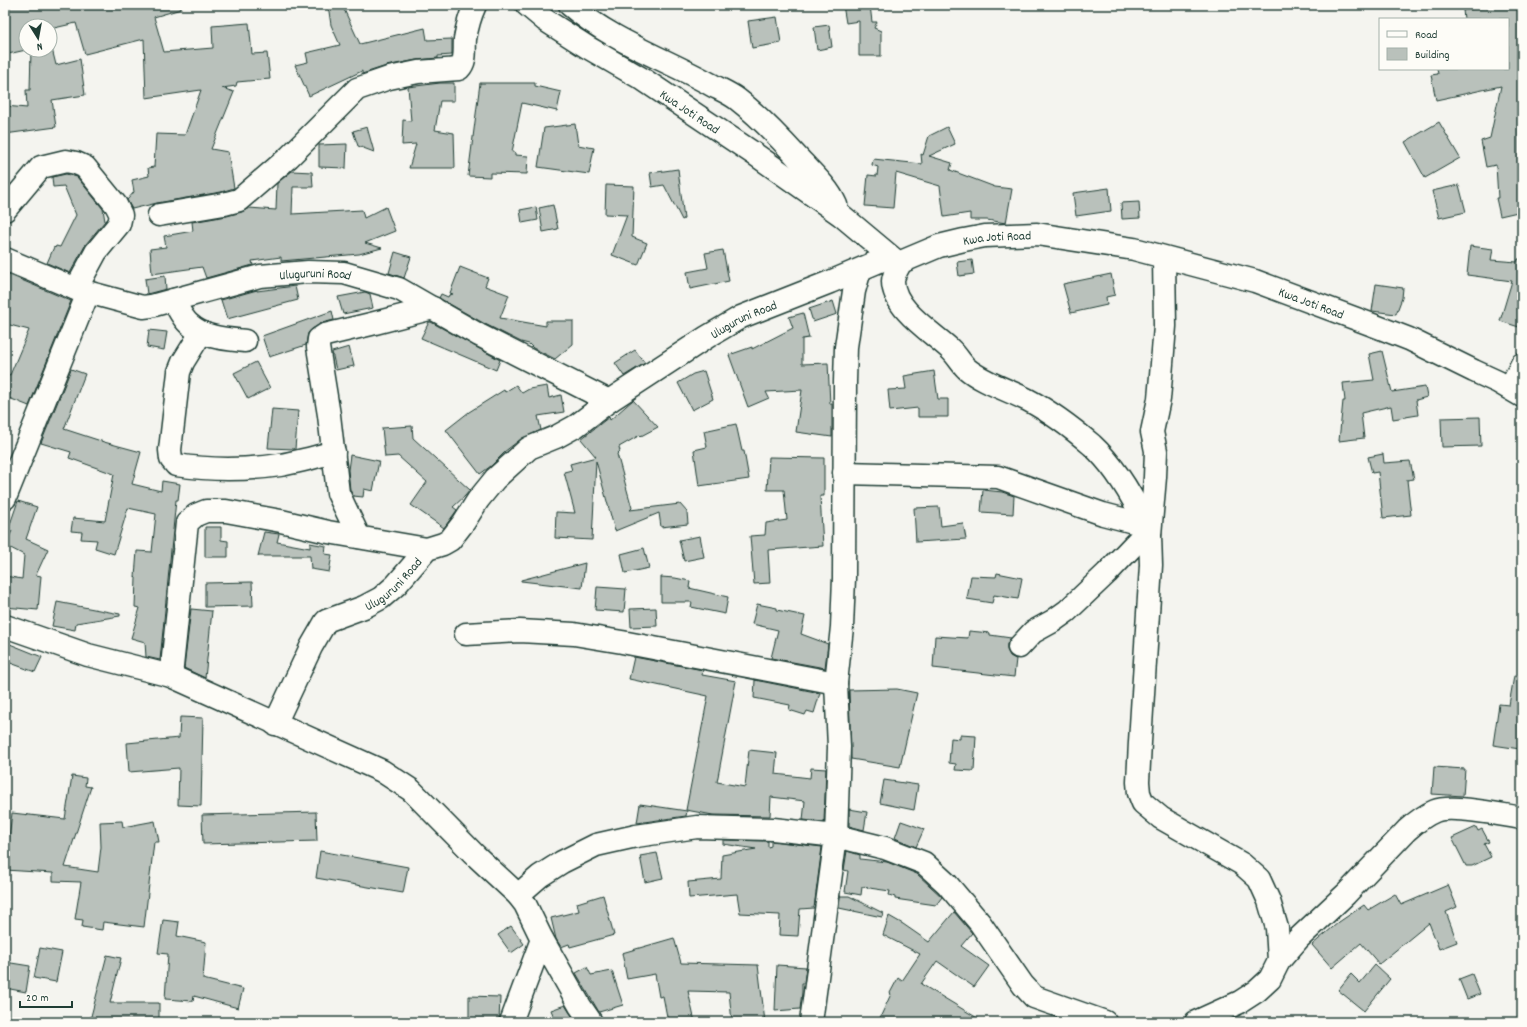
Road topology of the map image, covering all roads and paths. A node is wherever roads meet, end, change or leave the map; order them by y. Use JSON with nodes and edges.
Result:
{"nodes":[{"id":1,"x":475,"y":5,"type":"edge"},
{"id":2,"x":527,"y":5,"type":"edge"},
{"id":3,"x":570,"y":5,"type":"edge"},
{"id":4,"x":5,"y":210,"type":"edge"},
{"id":5,"x":159,"y":215,"type":"dead end"},
{"id":6,"x":841,"y":215,"type":"junction"},
{"id":7,"x":1164,"y":258,"type":"junction"},
{"id":8,"x":5,"y":259,"type":"edge"},
{"id":9,"x":895,"y":259,"type":"junction"},
{"id":10,"x":860,"y":270,"type":"junction"},
{"id":11,"x":82,"y":291,"type":"junction"},
{"id":12,"x":173,"y":300,"type":"junction"},
{"id":13,"x":433,"y":308,"type":"junction"},
{"id":14,"x":201,"y":333,"type":"junction"},
{"id":15,"x":245,"y":341,"type":"dead end"},
{"id":16,"x":1522,"y":364,"type":"edge"},
{"id":17,"x":1516,"y":392,"type":"edge"},
{"id":18,"x":609,"y":401,"type":"junction"},
{"id":19,"x":334,"y":452,"type":"junction"},
{"id":20,"x":844,"y":473,"type":"junction"},
{"id":21,"x":5,"y":498,"type":"edge"},
{"id":22,"x":1148,"y":530,"type":"junction"},
{"id":23,"x":359,"y":536,"type":"junction"},
{"id":24,"x":427,"y":549,"type":"junction"},
{"id":25,"x":5,"y":626,"type":"edge"},
{"id":26,"x":466,"y":634,"type":"dead end"},
{"id":27,"x":1019,"y":648,"type":"dead end"},
{"id":28,"x":171,"y":676,"type":"junction"},
{"id":29,"x":836,"y":683,"type":"junction"},
{"id":30,"x":275,"y":724,"type":"junction"},
{"id":31,"x":1522,"y":818,"type":"edge"},
{"id":32,"x":836,"y":836,"type":"junction"},
{"id":33,"x":518,"y":895,"type":"junction"},
{"id":34,"x":542,"y":939,"type":"junction"},
{"id":35,"x":1279,"y":960,"type":"junction"},
{"id":36,"x":511,"y":1022,"type":"edge"},
{"id":37,"x":590,"y":1022,"type":"edge"},
{"id":38,"x":811,"y":1022,"type":"edge"},
{"id":39,"x":1105,"y":1022,"type":"edge"},
{"id":40,"x":1196,"y":1022,"type":"edge"}],
"edges":[{"from":1,"to":5,"type":"street"},
{"from":2,"to":6,"type":"street","name":"Kwa Joti Road"},
{"from":3,"to":6,"type":"street"},
{"from":4,"to":11,"type":"street"},
{"from":6,"to":9,"type":"street","name":"Kwa Joti Road"},
{"from":7,"to":9,"type":"street","name":"Kwa Joti Road"},
{"from":7,"to":17,"type":"street","name":"Kwa Joti Road"},
{"from":7,"to":22,"type":"street"},
{"from":8,"to":11,"type":"street","name":"Uluguruni Road"},
{"from":9,"to":10,"type":"street","name":"Uluguruni Road"},
{"from":9,"to":22,"type":"street"},
{"from":10,"to":18,"type":"street","name":"Uluguruni Road"},
{"from":10,"to":20,"type":"street"},
{"from":11,"to":12,"type":"street","name":"Uluguruni Road"},
{"from":11,"to":21,"type":"street"},
{"from":12,"to":13,"type":"street","name":"Uluguruni Road"},
{"from":12,"to":14,"type":"street"},
{"from":13,"to":18,"type":"street","name":"Uluguruni Road"},
{"from":13,"to":19,"type":"street"},
{"from":14,"to":15,"type":"street"},
{"from":14,"to":19,"type":"street"},
{"from":16,"to":17,"type":"street"},
{"from":18,"to":24,"type":"street","name":"Uluguruni Road"},
{"from":19,"to":23,"type":"street"},
{"from":20,"to":22,"type":"street"},
{"from":20,"to":29,"type":"street"},
{"from":22,"to":27,"type":"street"},
{"from":22,"to":35,"type":"street"},
{"from":23,"to":24,"type":"street"},
{"from":23,"to":28,"type":"street"},
{"from":24,"to":30,"type":"street","name":"Uluguruni Road"},
{"from":25,"to":28,"type":"street"},
{"from":26,"to":29,"type":"street"},
{"from":28,"to":30,"type":"street"},
{"from":29,"to":32,"type":"street"},
{"from":30,"to":33,"type":"street"},
{"from":31,"to":35,"type":"street"},
{"from":32,"to":33,"type":"street"},
{"from":32,"to":38,"type":"street"},
{"from":32,"to":39,"type":"street"},
{"from":33,"to":34,"type":"street"},
{"from":34,"to":36,"type":"street"},
{"from":34,"to":37,"type":"street"},
{"from":35,"to":40,"type":"street"}]}
